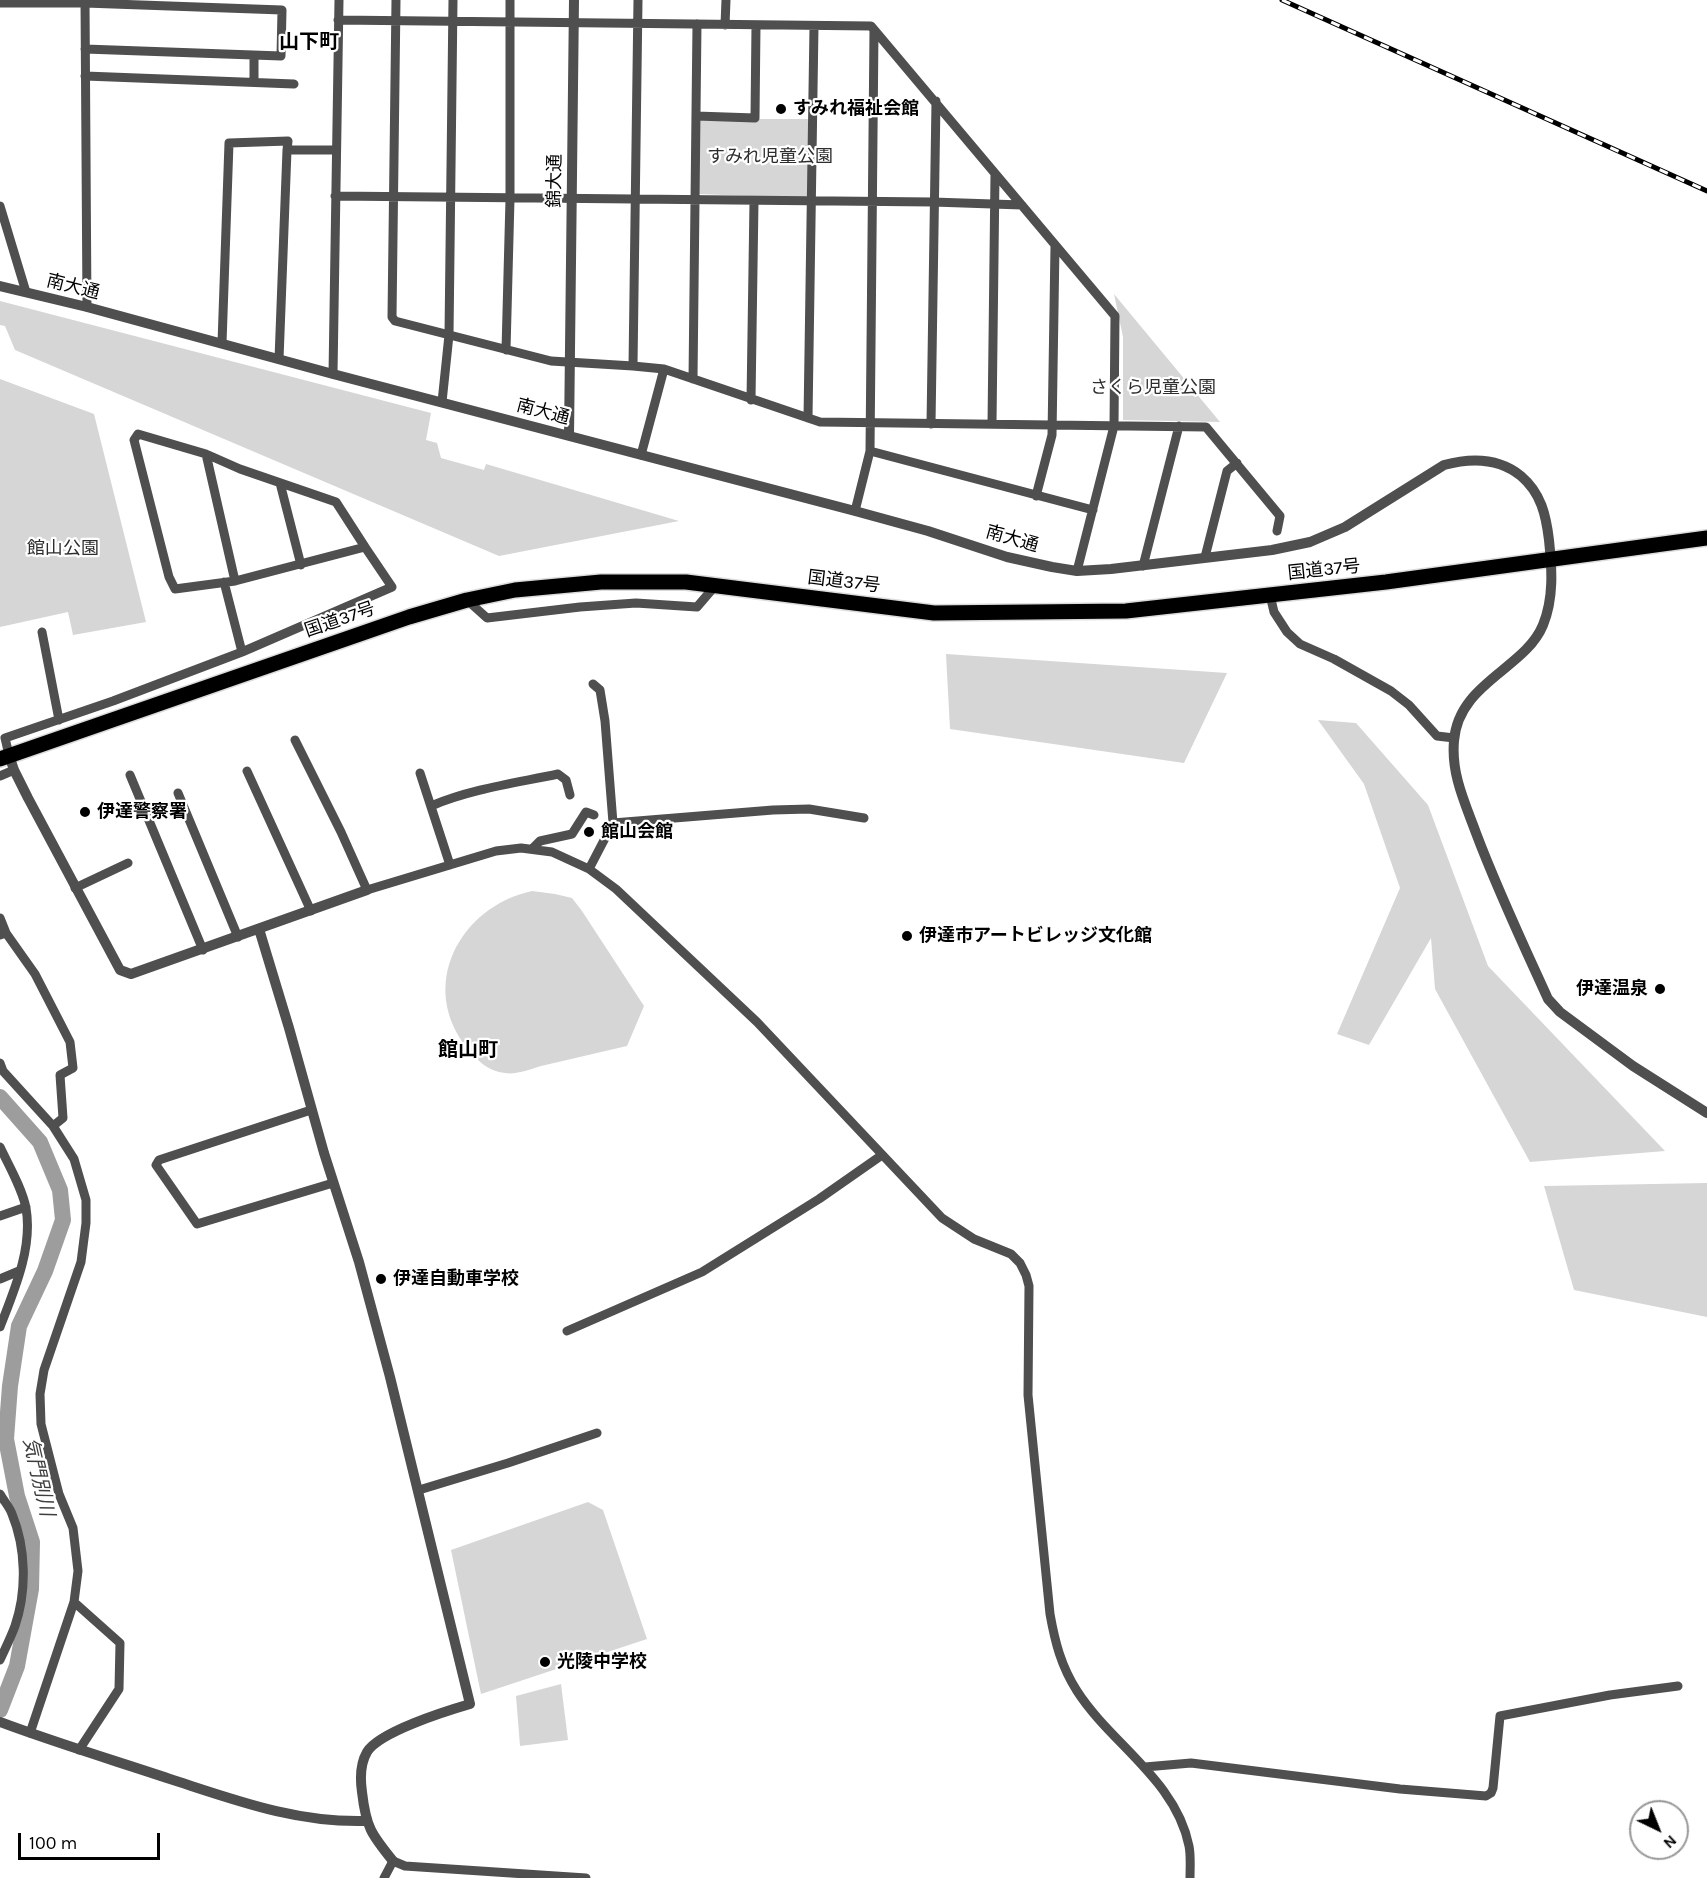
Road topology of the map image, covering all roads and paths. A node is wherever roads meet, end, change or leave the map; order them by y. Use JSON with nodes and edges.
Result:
{"nodes":[{"id":1,"x":339,"y":0,"type":"edge"},
{"id":2,"x":396,"y":0,"type":"edge"},
{"id":3,"x":453,"y":0,"type":"edge"},
{"id":4,"x":510,"y":0,"type":"edge"},
{"id":5,"x":574,"y":0,"type":"edge"},
{"id":6,"x":638,"y":0,"type":"edge"},
{"id":7,"x":726,"y":0,"type":"edge"},
{"id":8,"x":85,"y":2,"type":"edge"},
{"id":9,"x":0,"y":3,"type":"edge"},
{"id":10,"x":395,"y":20,"type":"junction"},
{"id":11,"x":453,"y":20,"type":"junction"},
{"id":12,"x":338,"y":21,"type":"junction"},
{"id":13,"x":510,"y":22,"type":"junction"},
{"id":14,"x":573,"y":22,"type":"junction"},
{"id":15,"x":638,"y":24,"type":"junction"},
{"id":16,"x":697,"y":24,"type":"junction"},
{"id":17,"x":725,"y":25,"type":"junction"},
{"id":18,"x":756,"y":25,"type":"junction"},
{"id":19,"x":814,"y":26,"type":"junction"},
{"id":20,"x":874,"y":30,"type":"junction"},
{"id":21,"x":85,"y":49,"type":"junction"},
{"id":22,"x":254,"y":56,"type":"junction"},
{"id":23,"x":86,"y":76,"type":"junction"},
{"id":24,"x":254,"y":81,"type":"junction"},
{"id":25,"x":294,"y":84,"type":"dead end"},
{"id":26,"x":936,"y":101,"type":"junction"},
{"id":27,"x":696,"y":116,"type":"junction"},
{"id":28,"x":287,"y":150,"type":"junction"},
{"id":29,"x":336,"y":150,"type":"junction"},
{"id":30,"x":995,"y":174,"type":"junction"},
{"id":31,"x":335,"y":196,"type":"junction"},
{"id":32,"x":393,"y":197,"type":"junction"},
{"id":33,"x":451,"y":198,"type":"junction"},
{"id":34,"x":510,"y":199,"type":"junction"},
{"id":35,"x":572,"y":199,"type":"junction"},
{"id":36,"x":636,"y":200,"type":"junction"},
{"id":37,"x":694,"y":200,"type":"junction"},
{"id":38,"x":754,"y":201,"type":"junction"},
{"id":39,"x":811,"y":201,"type":"junction"},
{"id":40,"x":873,"y":202,"type":"junction"},
{"id":41,"x":933,"y":202,"type":"junction"},
{"id":42,"x":994,"y":204,"type":"junction"},
{"id":43,"x":0,"y":206,"type":"edge"},
{"id":44,"x":1022,"y":206,"type":"junction"},
{"id":45,"x":1055,"y":246,"type":"junction"},
{"id":46,"x":0,"y":286,"type":"edge"},
{"id":47,"x":26,"y":292,"type":"junction"},
{"id":48,"x":87,"y":307,"type":"junction"},
{"id":49,"x":449,"y":335,"type":"junction"},
{"id":50,"x":222,"y":344,"type":"junction"},
{"id":51,"x":506,"y":350,"type":"junction"},
{"id":52,"x":279,"y":359,"type":"junction"},
{"id":53,"x":570,"y":363,"type":"junction"},
{"id":54,"x":633,"y":366,"type":"junction"},
{"id":55,"x":664,"y":369,"type":"junction"},
{"id":56,"x":333,"y":374,"type":"junction"},
{"id":57,"x":693,"y":379,"type":"junction"},
{"id":58,"x":751,"y":400,"type":"junction"},
{"id":59,"x":442,"y":402,"type":"junction"},
{"id":60,"x":808,"y":418,"type":"junction"},
{"id":61,"x":870,"y":422,"type":"junction"},
{"id":62,"x":932,"y":424,"type":"junction"},
{"id":63,"x":992,"y":424,"type":"junction"},
{"id":64,"x":1052,"y":426,"type":"junction"},
{"id":65,"x":1114,"y":426,"type":"junction"},
{"id":66,"x":1179,"y":426,"type":"junction"},
{"id":67,"x":569,"y":436,"type":"junction"},
{"id":68,"x":870,"y":451,"type":"junction"},
{"id":69,"x":206,"y":454,"type":"junction"},
{"id":70,"x":641,"y":455,"type":"junction"},
{"id":71,"x":1237,"y":463,"type":"junction"},
{"id":72,"x":280,"y":483,"type":"junction"},
{"id":73,"x":1036,"y":496,"type":"junction"},
{"id":74,"x":1093,"y":510,"type":"junction"},
{"id":75,"x":855,"y":511,"type":"junction"},
{"id":76,"x":1277,"y":531,"type":"dead end"},
{"id":77,"x":1707,"y":538,"type":"edge"},
{"id":78,"x":365,"y":548,"type":"junction"},
{"id":79,"x":1205,"y":557,"type":"junction"},
{"id":80,"x":1551,"y":559,"type":"junction"},
{"id":81,"x":301,"y":565,"type":"junction"},
{"id":82,"x":1143,"y":566,"type":"junction"},
{"id":83,"x":1077,"y":571,"type":"junction"},
{"id":84,"x":235,"y":581,"type":"junction"},
{"id":85,"x":224,"y":582,"type":"junction"},
{"id":86,"x":716,"y":586,"type":"junction"},
{"id":87,"x":1270,"y":595,"type":"junction"},
{"id":88,"x":467,"y":600,"type":"junction"},
{"id":89,"x":42,"y":632,"type":"dead end"},
{"id":90,"x":242,"y":652,"type":"junction"},
{"id":91,"x":593,"y":684,"type":"dead end"},
{"id":92,"x":58,"y":720,"type":"junction"},
{"id":93,"x":1454,"y":738,"type":"junction"},
{"id":94,"x":295,"y":740,"type":"dead end"},
{"id":95,"x":8,"y":761,"type":"edge"},
{"id":96,"x":247,"y":771,"type":"dead end"},
{"id":97,"x":420,"y":773,"type":"dead end"},
{"id":98,"x":130,"y":775,"type":"dead end"},
{"id":99,"x":0,"y":776,"type":"edge"},
{"id":100,"x":178,"y":793,"type":"dead end"},
{"id":101,"x":570,"y":795,"type":"dead end"},
{"id":102,"x":431,"y":806,"type":"junction"},
{"id":103,"x":594,"y":815,"type":"dead end"},
{"id":104,"x":864,"y":818,"type":"dead end"},
{"id":105,"x":613,"y":823,"type":"junction"},
{"id":106,"x":532,"y":849,"type":"junction"},
{"id":107,"x":128,"y":863,"type":"dead end"},
{"id":108,"x":450,"y":865,"type":"junction"},
{"id":109,"x":590,"y":869,"type":"junction"},
{"id":110,"x":75,"y":888,"type":"junction"},
{"id":111,"x":367,"y":890,"type":"junction"},
{"id":112,"x":311,"y":911,"type":"junction"},
{"id":113,"x":0,"y":918,"type":"edge"},
{"id":114,"x":259,"y":929,"type":"junction"},
{"id":115,"x":3,"y":934,"type":"edge"},
{"id":116,"x":238,"y":937,"type":"junction"},
{"id":117,"x":203,"y":950,"type":"junction"},
{"id":118,"x":0,"y":1063,"type":"edge"},
{"id":119,"x":311,"y":1110,"type":"junction"},
{"id":120,"x":1707,"y":1113,"type":"edge"},
{"id":121,"x":53,"y":1126,"type":"junction"},
{"id":122,"x":0,"y":1148,"type":"edge"},
{"id":123,"x":882,"y":1155,"type":"junction"},
{"id":124,"x":333,"y":1183,"type":"junction"},
{"id":125,"x":26,"y":1207,"type":"junction"},
{"id":126,"x":0,"y":1216,"type":"edge"},
{"id":127,"x":19,"y":1271,"type":"junction"},
{"id":128,"x":0,"y":1278,"type":"edge"},
{"id":129,"x":0,"y":1327,"type":"edge"},
{"id":130,"x":567,"y":1331,"type":"dead end"},
{"id":131,"x":597,"y":1433,"type":"dead end"},
{"id":132,"x":419,"y":1490,"type":"junction"},
{"id":133,"x":0,"y":1494,"type":"edge"},
{"id":134,"x":74,"y":1602,"type":"junction"},
{"id":135,"x":0,"y":1660,"type":"edge"},
{"id":136,"x":1678,"y":1686,"type":"dead end"},
{"id":137,"x":0,"y":1722,"type":"edge"},
{"id":138,"x":27,"y":1732,"type":"junction"},
{"id":139,"x":79,"y":1750,"type":"junction"},
{"id":140,"x":1145,"y":1767,"type":"junction"},
{"id":141,"x":366,"y":1821,"type":"junction"},
{"id":142,"x":393,"y":1861,"type":"junction"},
{"id":143,"x":384,"y":1878,"type":"edge"},
{"id":144,"x":586,"y":1878,"type":"edge"},
{"id":145,"x":1190,"y":1878,"type":"edge"}],
"edges":[{"from":1,"to":12,"type":"street"},
{"from":2,"to":10,"type":"street"},
{"from":3,"to":11,"type":"street"},
{"from":4,"to":13,"type":"street"},
{"from":5,"to":14,"type":"street","name":"錦大通"},
{"from":6,"to":15,"type":"street"},
{"from":7,"to":17,"type":"street"},
{"from":8,"to":9,"type":"street"},
{"from":8,"to":21,"type":"street"},
{"from":8,"to":22,"type":"street"},
{"from":10,"to":11,"type":"street"},
{"from":10,"to":12,"type":"street"},
{"from":10,"to":32,"type":"street"},
{"from":11,"to":13,"type":"street"},
{"from":11,"to":33,"type":"street"},
{"from":12,"to":29,"type":"street"},
{"from":13,"to":14,"type":"street"},
{"from":13,"to":34,"type":"street"},
{"from":14,"to":15,"type":"street"},
{"from":14,"to":35,"type":"street","name":"錦大通"},
{"from":15,"to":16,"type":"street"},
{"from":15,"to":36,"type":"street"},
{"from":16,"to":17,"type":"street"},
{"from":16,"to":27,"type":"street"},
{"from":17,"to":18,"type":"street"},
{"from":18,"to":19,"type":"street"},
{"from":18,"to":27,"type":"street"},
{"from":19,"to":20,"type":"street"},
{"from":19,"to":39,"type":"street"},
{"from":20,"to":26,"type":"street"},
{"from":20,"to":40,"type":"street"},
{"from":21,"to":22,"type":"street"},
{"from":21,"to":23,"type":"street"},
{"from":22,"to":24,"type":"street"},
{"from":23,"to":24,"type":"street"},
{"from":23,"to":48,"type":"street"},
{"from":24,"to":25,"type":"street"},
{"from":26,"to":30,"type":"street"},
{"from":26,"to":41,"type":"street"},
{"from":27,"to":37,"type":"street"},
{"from":28,"to":29,"type":"street"},
{"from":28,"to":50,"type":"street"},
{"from":28,"to":52,"type":"street"},
{"from":29,"to":31,"type":"street"},
{"from":30,"to":42,"type":"street"},
{"from":30,"to":44,"type":"street"},
{"from":31,"to":32,"type":"street"},
{"from":31,"to":56,"type":"street"},
{"from":32,"to":33,"type":"street"},
{"from":32,"to":49,"type":"street"},
{"from":33,"to":34,"type":"street"},
{"from":33,"to":49,"type":"street"},
{"from":34,"to":35,"type":"street"},
{"from":34,"to":51,"type":"street"},
{"from":35,"to":36,"type":"street"},
{"from":35,"to":53,"type":"street","name":"錦大通"},
{"from":36,"to":37,"type":"street"},
{"from":36,"to":54,"type":"street"},
{"from":37,"to":38,"type":"street"},
{"from":37,"to":57,"type":"street"},
{"from":38,"to":39,"type":"street"},
{"from":38,"to":58,"type":"street"},
{"from":39,"to":40,"type":"street"},
{"from":39,"to":60,"type":"street"},
{"from":40,"to":41,"type":"street"},
{"from":40,"to":61,"type":"street"},
{"from":41,"to":42,"type":"street"},
{"from":41,"to":62,"type":"street"},
{"from":42,"to":44,"type":"street"},
{"from":42,"to":63,"type":"street"},
{"from":43,"to":47,"type":"street"},
{"from":44,"to":45,"type":"street"},
{"from":45,"to":64,"type":"street"},
{"from":45,"to":65,"type":"street"},
{"from":46,"to":47,"type":"street","name":"南大通"},
{"from":47,"to":48,"type":"street","name":"南大通"},
{"from":48,"to":50,"type":"street","name":"南大通"},
{"from":49,"to":51,"type":"street"},
{"from":49,"to":59,"type":"street"},
{"from":50,"to":52,"type":"street","name":"南大通"},
{"from":51,"to":53,"type":"street"},
{"from":52,"to":56,"type":"street","name":"南大通"},
{"from":53,"to":54,"type":"street"},
{"from":53,"to":67,"type":"street","name":"錦大通"},
{"from":54,"to":55,"type":"street"},
{"from":55,"to":57,"type":"street"},
{"from":55,"to":70,"type":"street"},
{"from":56,"to":59,"type":"street","name":"南大通"},
{"from":57,"to":58,"type":"street"},
{"from":58,"to":60,"type":"street"},
{"from":59,"to":67,"type":"street","name":"南大通"},
{"from":60,"to":61,"type":"street"},
{"from":61,"to":62,"type":"street"},
{"from":61,"to":68,"type":"street"},
{"from":62,"to":63,"type":"street"},
{"from":63,"to":64,"type":"street"},
{"from":64,"to":65,"type":"street"},
{"from":64,"to":73,"type":"street"},
{"from":65,"to":66,"type":"street"},
{"from":65,"to":74,"type":"street"},
{"from":66,"to":71,"type":"street"},
{"from":66,"to":82,"type":"street"},
{"from":67,"to":70,"type":"street","name":"南大通"},
{"from":68,"to":73,"type":"street"},
{"from":68,"to":75,"type":"street"},
{"from":69,"to":72,"type":"street"},
{"from":69,"to":84,"type":"street"},
{"from":69,"to":85,"type":"street"},
{"from":70,"to":75,"type":"street","name":"南大通"},
{"from":71,"to":76,"type":"street"},
{"from":71,"to":79,"type":"street"},
{"from":72,"to":78,"type":"street"},
{"from":72,"to":81,"type":"street"},
{"from":73,"to":74,"type":"street"},
{"from":74,"to":83,"type":"street"},
{"from":75,"to":83,"type":"street","name":"南大通"},
{"from":77,"to":80,"type":"highway","name":"国道37号"},
{"from":78,"to":81,"type":"street"},
{"from":78,"to":90,"type":"street"},
{"from":79,"to":80,"type":"street","name":"南大通"},
{"from":79,"to":82,"type":"street","name":"南大通"},
{"from":80,"to":87,"type":"highway","name":"国道37号"},
{"from":80,"to":93,"type":"street","name":"南大通"},
{"from":81,"to":84,"type":"street"},
{"from":82,"to":83,"type":"street","name":"南大通"},
{"from":84,"to":85,"type":"street"},
{"from":85,"to":90,"type":"street"},
{"from":86,"to":87,"type":"highway","name":"国道37号"},
{"from":86,"to":88,"type":"highway","name":"国道37号"},
{"from":86,"to":88,"type":"street"},
{"from":87,"to":93,"type":"street"},
{"from":88,"to":95,"type":"highway","name":"国道37号"},
{"from":89,"to":92,"type":"street"},
{"from":90,"to":92,"type":"street"},
{"from":91,"to":105,"type":"street"},
{"from":92,"to":95,"type":"street"},
{"from":93,"to":120,"type":"street"},
{"from":94,"to":111,"type":"street"},
{"from":95,"to":99,"type":"street"},
{"from":95,"to":110,"type":"street"},
{"from":96,"to":112,"type":"street"},
{"from":97,"to":102,"type":"street"},
{"from":98,"to":117,"type":"street"},
{"from":100,"to":116,"type":"street"},
{"from":101,"to":102,"type":"street"},
{"from":102,"to":108,"type":"street"},
{"from":103,"to":106,"type":"street"},
{"from":104,"to":105,"type":"street"},
{"from":105,"to":109,"type":"street"},
{"from":106,"to":108,"type":"street"},
{"from":106,"to":109,"type":"street"},
{"from":107,"to":110,"type":"street"},
{"from":108,"to":111,"type":"street"},
{"from":109,"to":123,"type":"street"},
{"from":110,"to":117,"type":"street"},
{"from":111,"to":112,"type":"street"},
{"from":112,"to":114,"type":"street"},
{"from":113,"to":115,"type":"street"},
{"from":114,"to":116,"type":"street"},
{"from":114,"to":119,"type":"street"},
{"from":115,"to":121,"type":"street"},
{"from":116,"to":117,"type":"street"},
{"from":118,"to":121,"type":"street"},
{"from":119,"to":124,"type":"street"},
{"from":119,"to":124,"type":"street"},
{"from":121,"to":134,"type":"street"},
{"from":122,"to":125,"type":"street"},
{"from":123,"to":130,"type":"street"},
{"from":123,"to":140,"type":"street"},
{"from":124,"to":132,"type":"street"},
{"from":125,"to":126,"type":"street"},
{"from":125,"to":127,"type":"street"},
{"from":127,"to":128,"type":"street"},
{"from":127,"to":129,"type":"street"},
{"from":131,"to":132,"type":"street"},
{"from":132,"to":141,"type":"street"},
{"from":133,"to":135,"type":"street"},
{"from":134,"to":138,"type":"street"},
{"from":134,"to":139,"type":"street"},
{"from":136,"to":140,"type":"street"},
{"from":137,"to":138,"type":"street"},
{"from":138,"to":139,"type":"street"},
{"from":139,"to":141,"type":"street"},
{"from":140,"to":145,"type":"street"},
{"from":141,"to":142,"type":"street"},
{"from":142,"to":143,"type":"street"},
{"from":142,"to":144,"type":"street"}]}
